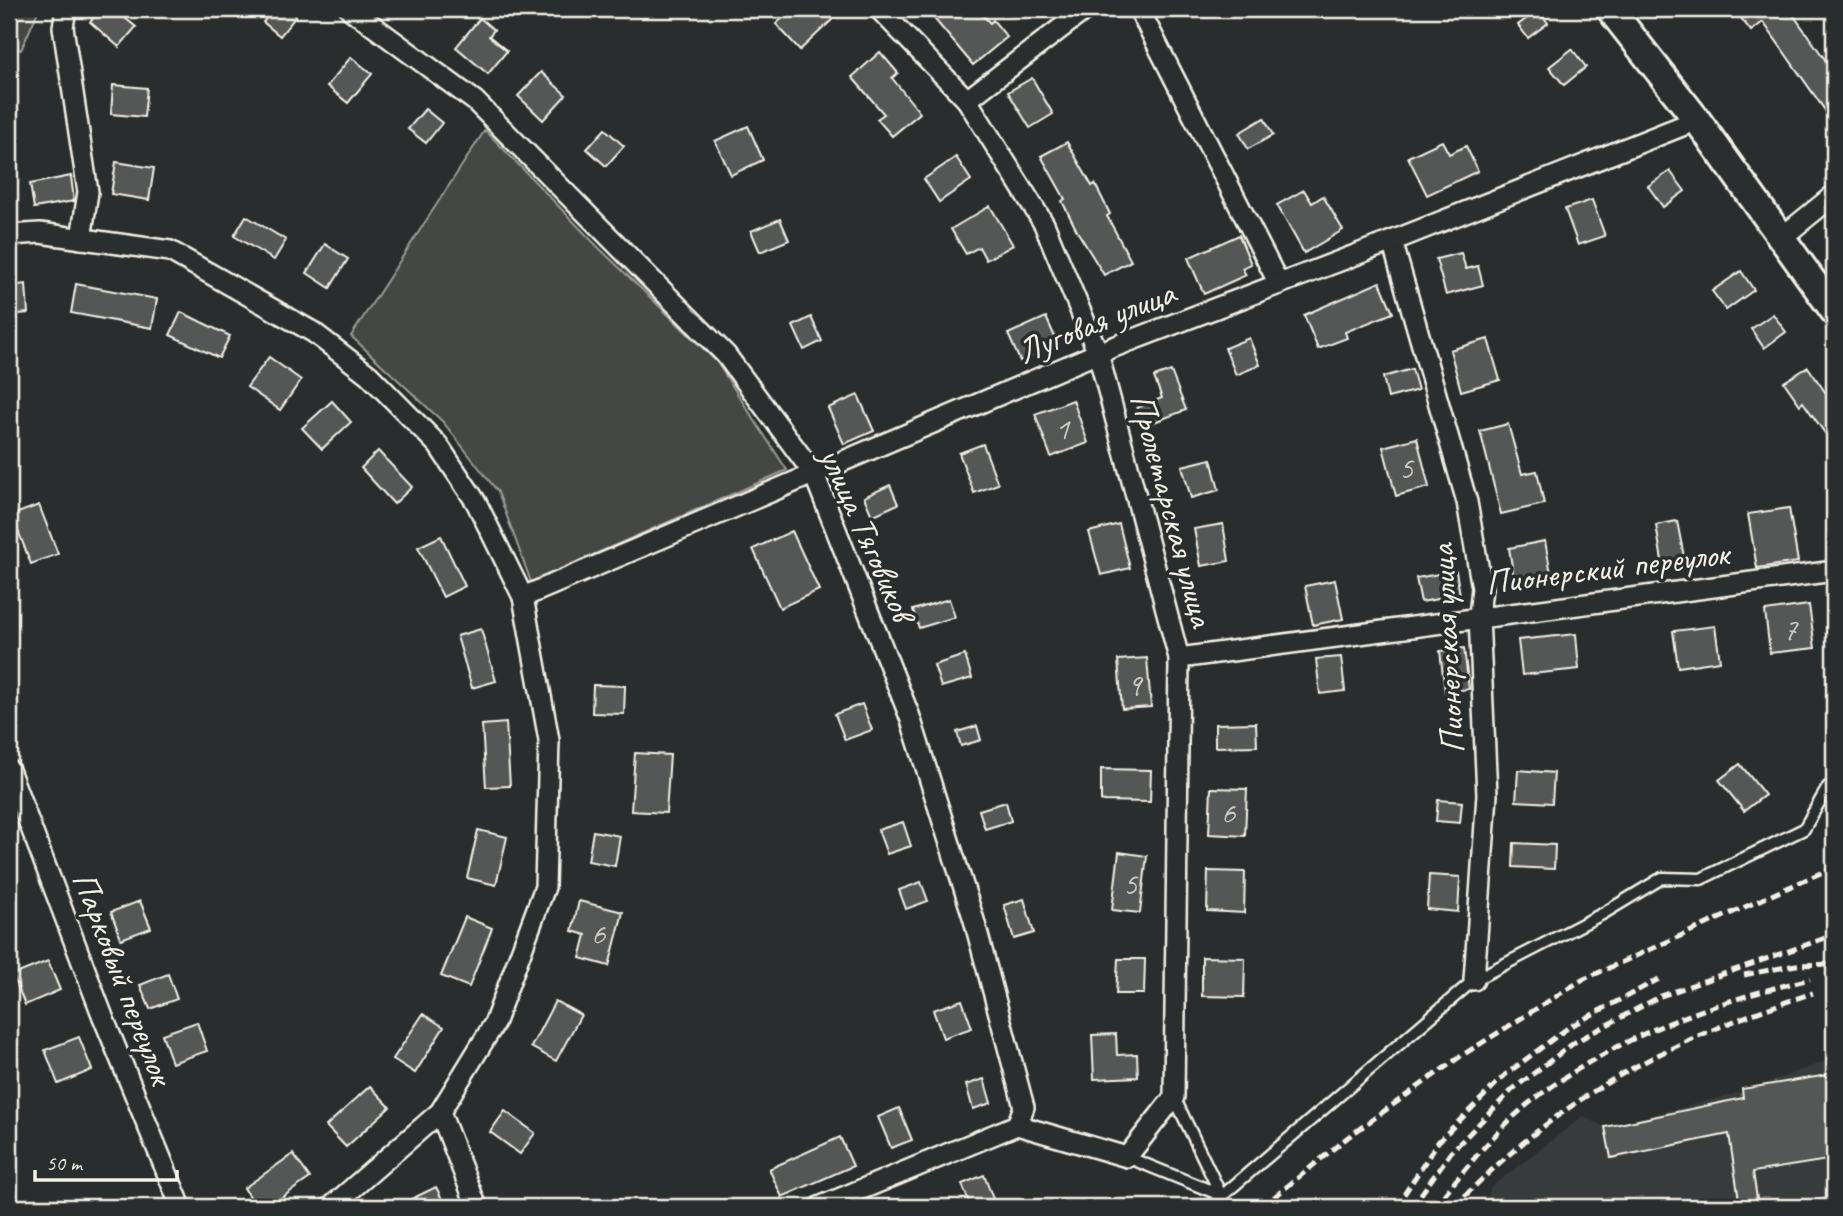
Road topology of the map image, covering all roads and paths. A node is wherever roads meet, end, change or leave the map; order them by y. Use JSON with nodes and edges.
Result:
{"nodes":[{"id":1,"x":66,"y":9,"type":"edge"},
{"id":2,"x":350,"y":9,"type":"edge"},
{"id":3,"x":879,"y":9,"type":"edge"},
{"id":4,"x":1086,"y":9,"type":"edge"},
{"id":5,"x":1139,"y":9,"type":"edge"},
{"id":6,"x":1610,"y":9,"type":"edge"},
{"id":7,"x":967,"y":100,"type":"junction"},
{"id":8,"x":1697,"y":120,"type":"junction"},
{"id":9,"x":1834,"y":195,"type":"edge"},
{"id":10,"x":9,"y":236,"type":"edge"},
{"id":11,"x":1781,"y":238,"type":"junction"},
{"id":12,"x":81,"y":239,"type":"junction"},
{"id":13,"x":1392,"y":241,"type":"junction"},
{"id":14,"x":1279,"y":285,"type":"junction"},
{"id":15,"x":1834,"y":311,"type":"edge"},
{"id":16,"x":1098,"y":353,"type":"junction"},
{"id":17,"x":814,"y":474,"type":"junction"},
{"id":18,"x":1834,"y":571,"type":"edge"},
{"id":19,"x":523,"y":597,"type":"junction"},
{"id":20,"x":1479,"y":616,"type":"junction"},
{"id":21,"x":1179,"y":658,"type":"junction"},
{"id":22,"x":9,"y":770,"type":"edge"},
{"id":23,"x":1834,"y":784,"type":"edge"},
{"id":24,"x":1474,"y":980,"type":"junction"},
{"id":25,"x":1174,"y":1097,"type":"junction"},
{"id":26,"x":440,"y":1112,"type":"junction"},
{"id":27,"x":1017,"y":1125,"type":"junction"},
{"id":28,"x":1127,"y":1157,"type":"junction"},
{"id":29,"x":1221,"y":1195,"type":"junction"},
{"id":30,"x":181,"y":1207,"type":"edge"},
{"id":31,"x":331,"y":1207,"type":"edge"},
{"id":32,"x":477,"y":1207,"type":"edge"},
{"id":33,"x":819,"y":1207,"type":"edge"},
{"id":34,"x":1209,"y":1207,"type":"edge"},
{"id":35,"x":1378,"y":1207,"type":"edge"},
{"id":36,"x":1384,"y":1207,"type":"edge"}],
"edges":[{"from":1,"to":12,"type":"street"},
{"from":2,"to":17,"type":"street","name":"улица Тяговиков"},
{"from":3,"to":7,"type":"street","name":"Пролетарская улица"},
{"from":4,"to":7,"type":"street"},
{"from":5,"to":14,"type":"street"},
{"from":6,"to":8,"type":"main road"},
{"from":7,"to":16,"type":"street","name":"Пролетарская улица"},
{"from":8,"to":11,"type":"main road"},
{"from":8,"to":13,"type":"street","name":"Луговая улица"},
{"from":9,"to":11,"type":"street"},
{"from":10,"to":12,"type":"street"},
{"from":11,"to":15,"type":"main road"},
{"from":12,"to":19,"type":"street"},
{"from":13,"to":14,"type":"street","name":"Луговая улица"},
{"from":13,"to":20,"type":"street","name":"Пионерская улица"},
{"from":14,"to":16,"type":"street","name":"Луговая улица"},
{"from":16,"to":17,"type":"street","name":"Луговая улица"},
{"from":16,"to":21,"type":"street","name":"Пролетарская улица"},
{"from":17,"to":19,"type":"street","name":"Луговая улица"},
{"from":17,"to":27,"type":"street","name":"улица Тяговиков"},
{"from":18,"to":20,"type":"street","name":"Пионерский переулок"},
{"from":19,"to":26,"type":"street"},
{"from":20,"to":21,"type":"street","name":"Пионерский переулок"},
{"from":20,"to":24,"type":"street","name":"Пионерская улица"},
{"from":21,"to":25,"type":"street","name":"Пролетарская улица"},
{"from":22,"to":30,"type":"street","name":"Парковый переулок"},
{"from":23,"to":24,"type":"lane"},
{"from":24,"to":29,"type":"lane"},
{"from":25,"to":28,"type":"street"},
{"from":25,"to":29,"type":"lane"},
{"from":26,"to":31,"type":"street"},
{"from":26,"to":32,"type":"street"},
{"from":27,"to":28,"type":"street"},
{"from":27,"to":33,"type":"street"},
{"from":28,"to":29,"type":"lane"},
{"from":29,"to":34,"type":"lane"},
{"from":35,"to":36,"type":"lane"}]}
